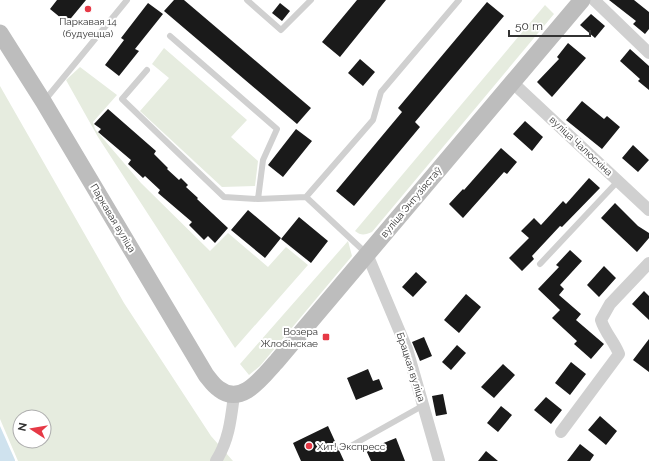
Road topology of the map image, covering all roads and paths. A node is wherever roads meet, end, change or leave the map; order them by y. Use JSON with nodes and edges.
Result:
{"nodes":[{"id":1,"x":127,"y":0,"type":"edge"},
{"id":2,"x":247,"y":0,"type":"edge"},
{"id":3,"x":311,"y":0,"type":"edge"},
{"id":4,"x":459,"y":0,"type":"edge"},
{"id":5,"x":582,"y":0,"type":"edge"},
{"id":6,"x":594,"y":0,"type":"edge"},
{"id":7,"x":0,"y":33,"type":"edge"},
{"id":8,"x":170,"y":36,"type":"dead end"},
{"id":9,"x":649,"y":53,"type":"edge"},
{"id":10,"x":147,"y":70,"type":"dead end"},
{"id":11,"x":513,"y":83,"type":"junction"},
{"id":12,"x":44,"y":101,"type":"junction"},
{"id":13,"x":618,"y":181,"type":"junction"},
{"id":14,"x":306,"y":198,"type":"junction"},
{"id":15,"x":258,"y":199,"type":"junction"},
{"id":16,"x":649,"y":210,"type":"edge"},
{"id":17,"x":367,"y":254,"type":"junction"},
{"id":18,"x":649,"y":263,"type":"edge"},
{"id":19,"x":540,"y":264,"type":"dead end"},
{"id":20,"x":234,"y":395,"type":"junction"},
{"id":21,"x":424,"y":405,"type":"junction"},
{"id":22,"x":561,"y":432,"type":"dead end"},
{"id":23,"x":349,"y":447,"type":"dead end"},
{"id":24,"x":216,"y":461,"type":"edge"},
{"id":25,"x":439,"y":461,"type":"edge"}],
"edges":[{"from":1,"to":12,"type":"lane"},
{"from":2,"to":3,"type":"lane"},
{"from":4,"to":14,"type":"lane"},
{"from":5,"to":11,"type":"main road","name":"вуліца Энтузіястаў"},
{"from":6,"to":9,"type":"street"},
{"from":7,"to":12,"type":"main road","name":"Паркавая вуліца"},
{"from":8,"to":15,"type":"lane"},
{"from":10,"to":15,"type":"lane"},
{"from":11,"to":13,"type":"street","name":"вуліца Чалюскіна"},
{"from":11,"to":17,"type":"main road","name":"вуліца Энтузіястаў"},
{"from":12,"to":20,"type":"main road","name":"Паркавая вуліца"},
{"from":13,"to":16,"type":"street","name":"вуліца Чалюскіна"},
{"from":13,"to":19,"type":"lane"},
{"from":14,"to":15,"type":"lane"},
{"from":14,"to":17,"type":"lane"},
{"from":17,"to":20,"type":"main road","name":"вуліца Энтузіястаў"},
{"from":17,"to":21,"type":"street","name":"Брацкая вуліца"},
{"from":18,"to":22,"type":"street"},
{"from":20,"to":24,"type":"street"},
{"from":21,"to":23,"type":"lane"},
{"from":21,"to":25,"type":"street","name":"Брацкая вуліца"}]}
